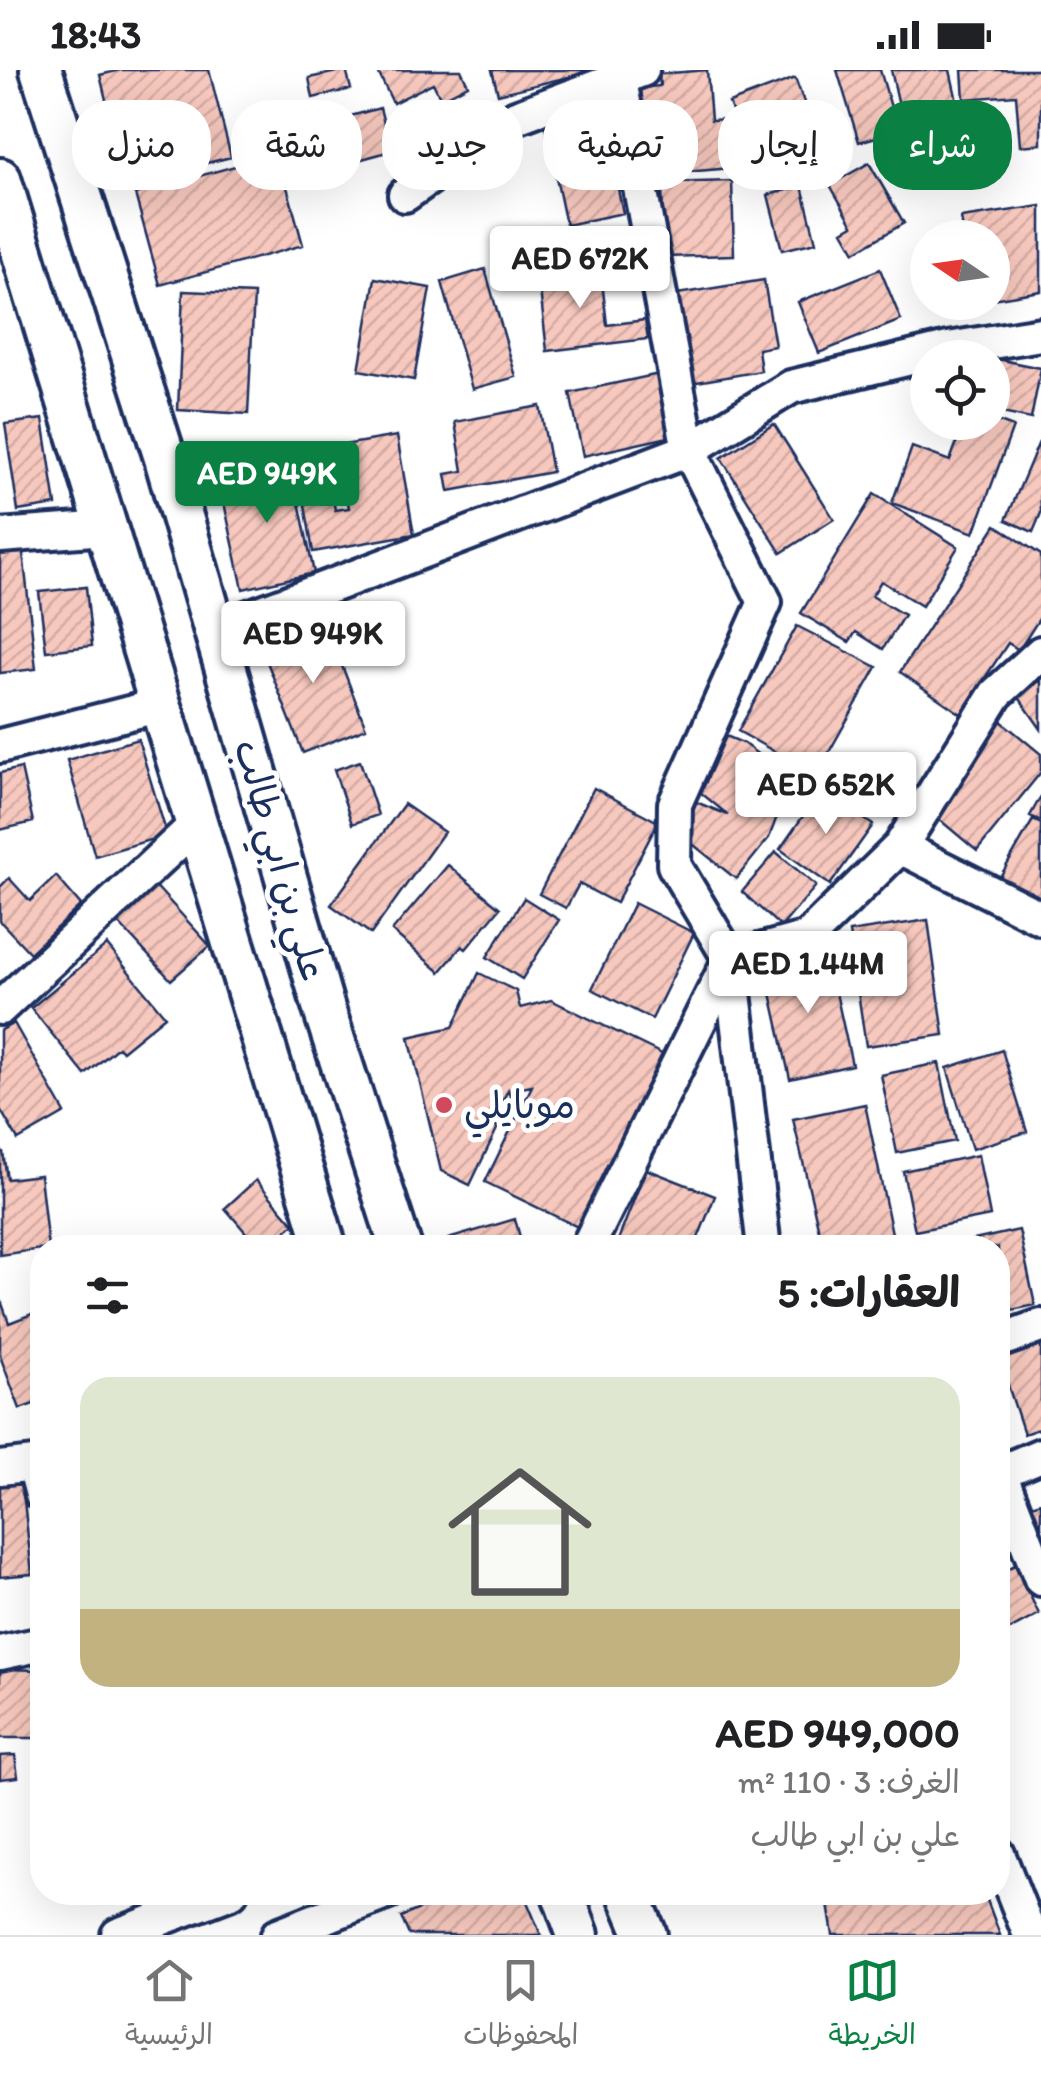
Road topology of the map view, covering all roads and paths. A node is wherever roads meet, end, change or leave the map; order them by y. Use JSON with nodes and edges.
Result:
{"nodes":[{"id":1,"x":41,"y":70,"type":"edge"},
{"id":2,"x":626,"y":72,"type":"edge"},
{"id":3,"x":0,"y":179,"type":"edge"},
{"id":4,"x":405,"y":195,"type":"dead end"},
{"id":5,"x":1041,"y":334,"type":"edge"},
{"id":6,"x":688,"y":450,"type":"junction"},
{"id":7,"x":106,"y":528,"type":"junction"},
{"id":8,"x":0,"y":536,"type":"edge"},
{"id":9,"x":216,"y":630,"type":"junction"},
{"id":10,"x":1041,"y":653,"type":"edge"},
{"id":11,"x":162,"y":705,"type":"junction"},
{"id":12,"x":0,"y":746,"type":"edge"},
{"id":13,"x":198,"y":823,"type":"junction"},
{"id":14,"x":900,"y":847,"type":"junction"},
{"id":15,"x":1041,"y":918,"type":"edge"},
{"id":16,"x":730,"y":959,"type":"junction"},
{"id":17,"x":0,"y":1008,"type":"edge"},
{"id":18,"x":322,"y":1235,"type":"edge"},
{"id":19,"x":397,"y":1235,"type":"edge"},
{"id":20,"x":593,"y":1235,"type":"edge"},
{"id":21,"x":762,"y":1235,"type":"edge"},
{"id":22,"x":1041,"y":1326,"type":"edge"},
{"id":23,"x":1010,"y":1337,"type":"edge"},
{"id":24,"x":1041,"y":1455,"type":"edge"},
{"id":25,"x":30,"y":1464,"type":"edge"},
{"id":26,"x":1010,"y":1467,"type":"edge"},
{"id":27,"x":0,"y":1468,"type":"edge"},
{"id":28,"x":1010,"y":1501,"type":"edge"},
{"id":29,"x":1041,"y":1579,"type":"edge"},
{"id":30,"x":30,"y":1646,"type":"edge"},
{"id":31,"x":0,"y":1652,"type":"edge"},
{"id":32,"x":1010,"y":1884,"type":"edge"},
{"id":33,"x":197,"y":1905,"type":"edge"},
{"id":34,"x":355,"y":1905,"type":"edge"},
{"id":35,"x":567,"y":1905,"type":"edge"},
{"id":36,"x":633,"y":1905,"type":"edge"},
{"id":37,"x":118,"y":1935,"type":"edge"},
{"id":38,"x":278,"y":1935,"type":"edge"},
{"id":39,"x":578,"y":1935,"type":"edge"},
{"id":40,"x":646,"y":1935,"type":"edge"},
{"id":41,"x":1030,"y":1935,"type":"edge"}],
"edges":[{"from":1,"to":9,"type":"main road","name":"علي بن ابي طالب"},
{"from":2,"to":4,"type":"street"},
{"from":2,"to":6,"type":"street"},
{"from":3,"to":7,"type":"main road","name":"علي بن ابي طالب"},
{"from":5,"to":6,"type":"street"},
{"from":6,"to":9,"type":"street"},
{"from":6,"to":16,"type":"street"},
{"from":7,"to":8,"type":"street"},
{"from":7,"to":11,"type":"main road","name":"علي بن ابي طالب"},
{"from":9,"to":19,"type":"main road","name":"علي بن ابي طالب"},
{"from":10,"to":14,"type":"street"},
{"from":11,"to":12,"type":"street"},
{"from":11,"to":13,"type":"main road","name":"علي بن ابي طالب"},
{"from":13,"to":17,"type":"street"},
{"from":13,"to":18,"type":"main road","name":"علي بن ابي طالب"},
{"from":14,"to":15,"type":"street"},
{"from":14,"to":16,"type":"street"},
{"from":16,"to":20,"type":"street"},
{"from":16,"to":21,"type":"street"},
{"from":22,"to":23,"type":"street"},
{"from":24,"to":26,"type":"street"},
{"from":25,"to":27,"type":"street"},
{"from":28,"to":29,"type":"street"},
{"from":30,"to":31,"type":"street"},
{"from":32,"to":41,"type":"street"},
{"from":33,"to":37,"type":"street"},
{"from":34,"to":38,"type":"street"},
{"from":35,"to":39,"type":"main road"},
{"from":36,"to":40,"type":"main road"}]}
